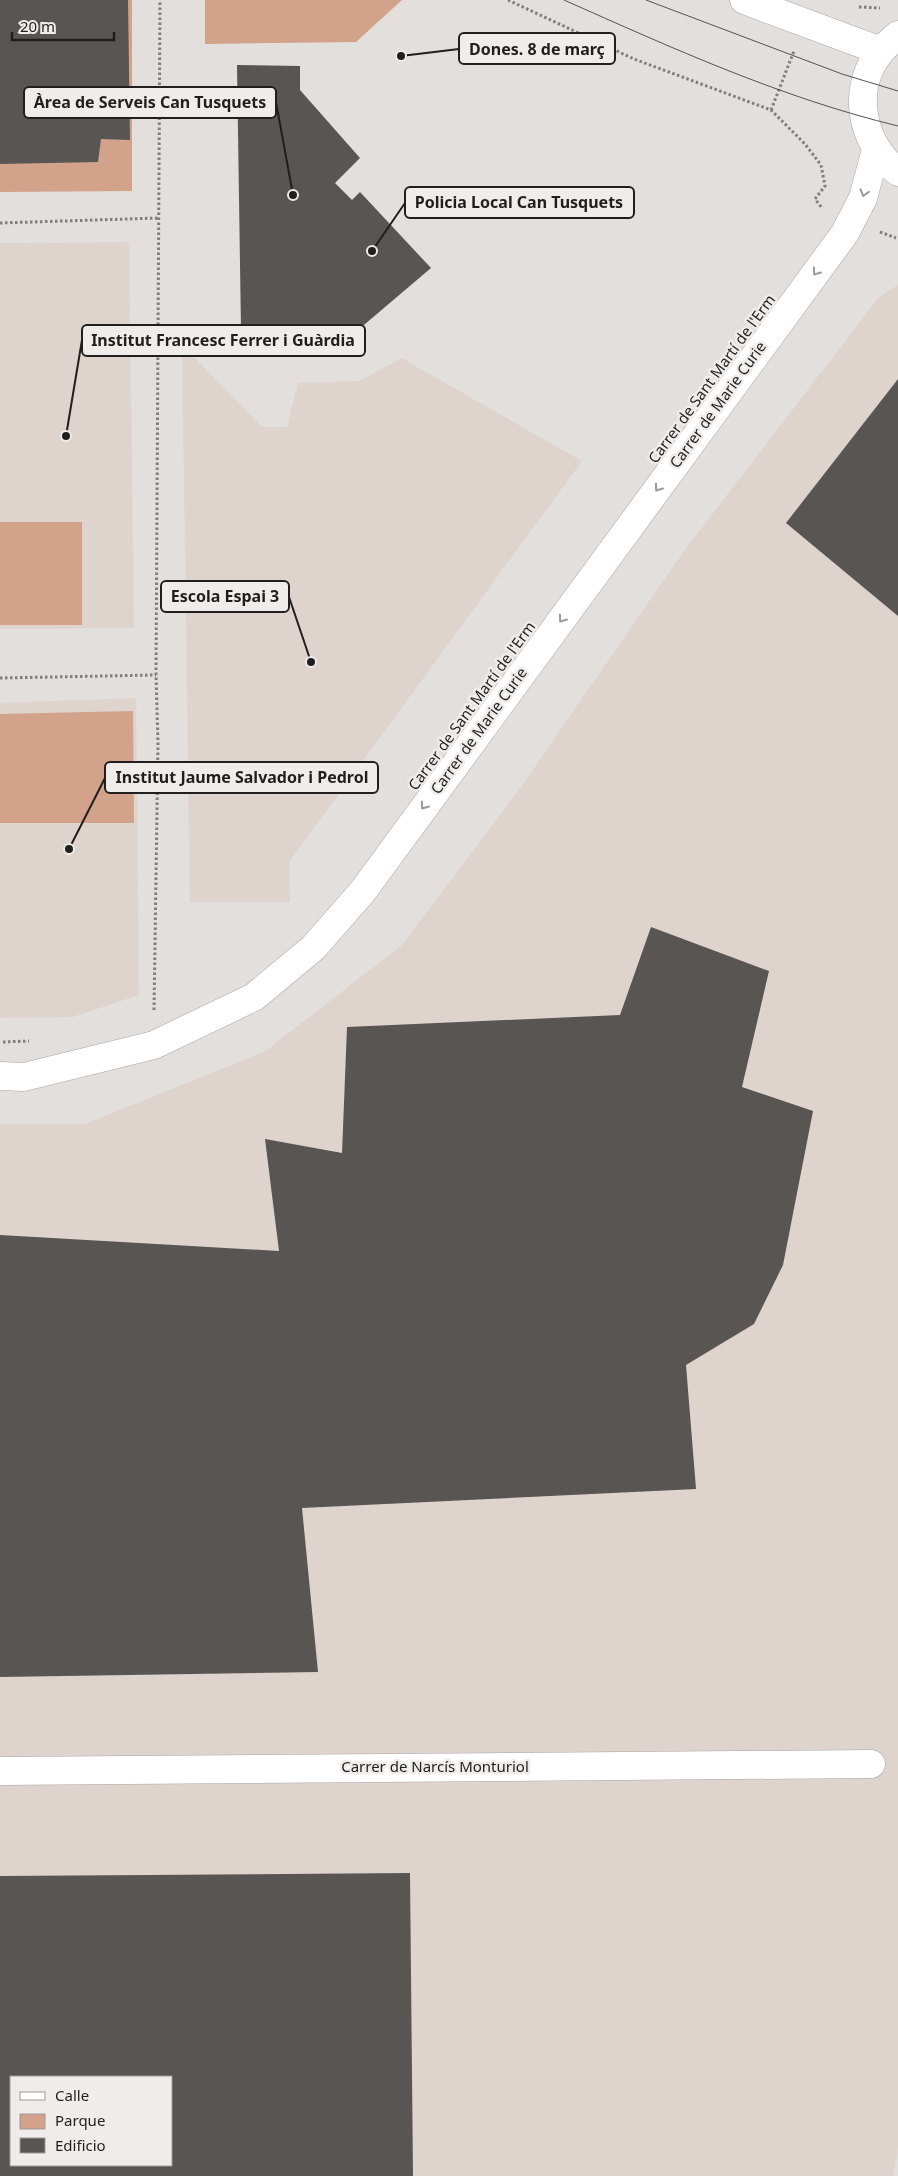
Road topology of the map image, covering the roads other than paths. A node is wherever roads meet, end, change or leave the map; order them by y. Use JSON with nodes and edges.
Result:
{"nodes":[{"id":1,"x":744,"y":0,"type":"edge"},
{"id":2,"x":813,"y":27,"type":"junction"},
{"id":3,"x":889,"y":43,"type":"edge"},
{"id":4,"x":867,"y":78,"type":"junction"},
{"id":5,"x":876,"y":150,"type":"junction"},
{"id":6,"x":898,"y":172,"type":"edge"},
{"id":7,"x":0,"y":1076,"type":"edge"},
{"id":8,"x":871,"y":1764,"type":"dead end"},
{"id":9,"x":0,"y":1770,"type":"edge"}],
"edges":[{"from":1,"to":2,"type":"street"},
{"from":2,"to":3,"type":"street"},
{"from":2,"to":4,"type":"street"},
{"from":3,"to":4,"type":"street"},
{"from":4,"to":5,"type":"street"},
{"from":5,"to":6,"type":"street"},
{"from":5,"to":7,"type":"street","name":"Carrer de Marie Curie","one_way":true},
{"from":8,"to":9,"type":"street","name":"Carrer de Narcís Monturiol"}]}
